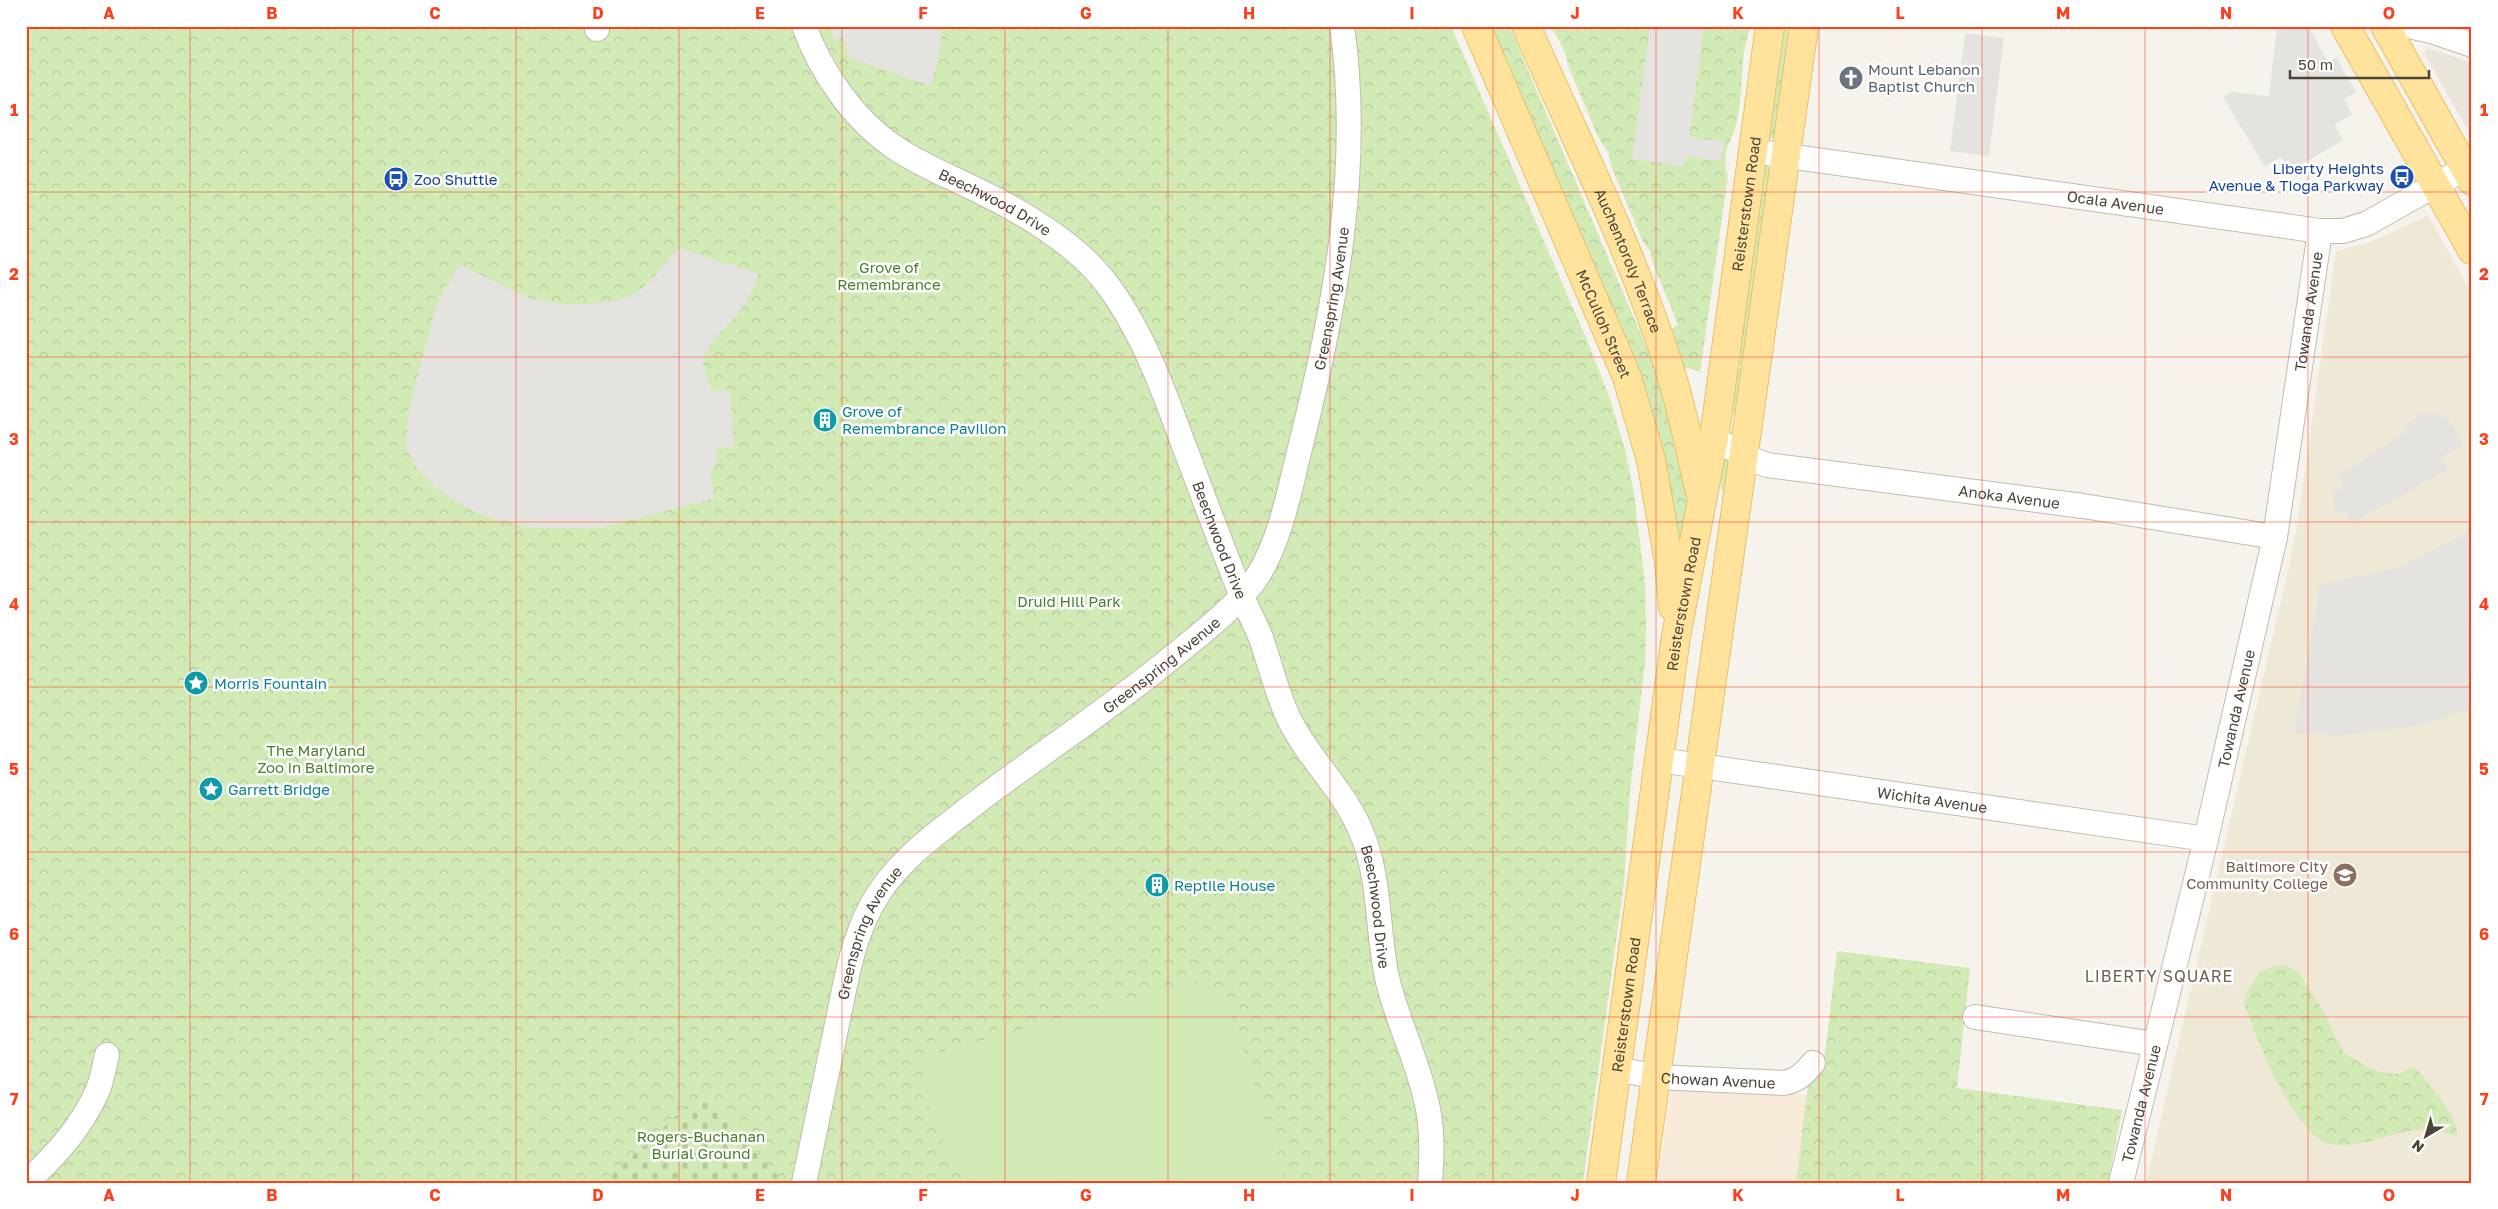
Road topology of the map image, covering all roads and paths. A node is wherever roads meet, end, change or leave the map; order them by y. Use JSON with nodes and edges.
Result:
{"nodes":[{"id":1,"x":804,"y":26,"type":"edge"},
{"id":2,"x":1342,"y":26,"type":"edge"},
{"id":3,"x":1476,"y":26,"type":"edge"},
{"id":4,"x":1526,"y":26,"type":"edge"},
{"id":5,"x":1770,"y":26,"type":"edge"},
{"id":6,"x":1804,"y":26,"type":"edge"},
{"id":7,"x":2385,"y":26,"type":"edge"},
{"id":8,"x":2409,"y":26,"type":"edge"},
{"id":9,"x":2346,"y":27,"type":"edge"},
{"id":10,"x":2472,"y":45,"type":"edge"},
{"id":11,"x":1753,"y":151,"type":"junction"},
{"id":12,"x":1786,"y":155,"type":"junction"},
{"id":13,"x":2468,"y":175,"type":"edge"},
{"id":14,"x":2435,"y":185,"type":"junction"},
{"id":15,"x":2320,"y":231,"type":"junction"},
{"id":16,"x":2472,"y":250,"type":"edge"},
{"id":17,"x":1714,"y":438,"type":"junction"},
{"id":18,"x":1744,"y":456,"type":"junction"},
{"id":19,"x":1702,"y":506,"type":"junction"},
{"id":20,"x":2275,"y":537,"type":"junction"},
{"id":21,"x":1241,"y":596,"type":"junction"},
{"id":22,"x":1676,"y":636,"type":"junction"},
{"id":23,"x":1716,"y":644,"type":"junction"},
{"id":24,"x":1659,"y":760,"type":"junction"},
{"id":25,"x":1699,"y":766,"type":"junction"},
{"id":26,"x":2206,"y":839,"type":"junction"},
{"id":27,"x":1975,"y":1017,"type":"dead end"},
{"id":28,"x":2155,"y":1044,"type":"junction"},
{"id":29,"x":107,"y":1055,"type":"dead end"},
{"id":30,"x":1813,"y":1063,"type":"dead end"},
{"id":31,"x":1617,"y":1069,"type":"junction"},
{"id":32,"x":1657,"y":1077,"type":"junction"},
{"id":33,"x":26,"y":1182,"type":"edge"},
{"id":34,"x":804,"y":1183,"type":"edge"},
{"id":35,"x":1430,"y":1183,"type":"edge"},
{"id":36,"x":1601,"y":1183,"type":"edge"},
{"id":37,"x":1641,"y":1183,"type":"edge"},
{"id":38,"x":2121,"y":1183,"type":"edge"}],
"edges":[{"from":1,"to":21,"type":"street","name":"Beechwood Drive"},
{"from":2,"to":21,"type":"street","name":"Greenspring Avenue"},
{"from":3,"to":22,"type":"main road","name":"McCulloh Street"},
{"from":4,"to":19,"type":"main road","name":"Auchentoroly Terrace"},
{"from":5,"to":11,"type":"main road","name":"Reisterstown Road"},
{"from":6,"to":12,"type":"main road"},
{"from":7,"to":13,"type":"main road"},
{"from":8,"to":10,"type":"street"},
{"from":9,"to":14,"type":"main road"},
{"from":11,"to":12,"type":"street","name":"Ocala Avenue"},
{"from":11,"to":17,"type":"main road","name":"Reisterstown Road"},
{"from":12,"to":15,"type":"street","name":"Ocala Avenue"},
{"from":12,"to":18,"type":"main road"},
{"from":13,"to":14,"type":"street","name":"Ocala Avenue"},
{"from":14,"to":15,"type":"street","name":"Ocala Avenue"},
{"from":14,"to":16,"type":"main road"},
{"from":15,"to":20,"type":"street","name":"Towanda Avenue"},
{"from":17,"to":18,"type":"street","name":"Anoka Avenue"},
{"from":17,"to":19,"type":"main road","name":"Reisterstown Road"},
{"from":18,"to":20,"type":"street","name":"Anoka Avenue"},
{"from":18,"to":23,"type":"main road"},
{"from":19,"to":22,"type":"main road","name":"Reisterstown Road"},
{"from":19,"to":23,"type":"main road"},
{"from":20,"to":26,"type":"street","name":"Towanda Avenue"},
{"from":21,"to":34,"type":"street","name":"Greenspring Avenue"},
{"from":21,"to":35,"type":"street","name":"Beechwood Drive"},
{"from":22,"to":24,"type":"main road","name":"Reisterstown Road"},
{"from":23,"to":25,"type":"main road"},
{"from":24,"to":25,"type":"street","name":"Wichita Avenue"},
{"from":24,"to":31,"type":"main road","name":"Reisterstown Road"},
{"from":25,"to":26,"type":"street","name":"Wichita Avenue"},
{"from":25,"to":32,"type":"main road"},
{"from":26,"to":28,"type":"street","name":"Towanda Avenue"},
{"from":27,"to":28,"type":"street"},
{"from":28,"to":38,"type":"street","name":"Towanda Avenue"},
{"from":29,"to":33,"type":"street"},
{"from":30,"to":32,"type":"street","name":"Chowan Avenue"},
{"from":31,"to":32,"type":"street","name":"Chowan Avenue"},
{"from":31,"to":36,"type":"main road","name":"Reisterstown Road"},
{"from":32,"to":37,"type":"main road"}]}
